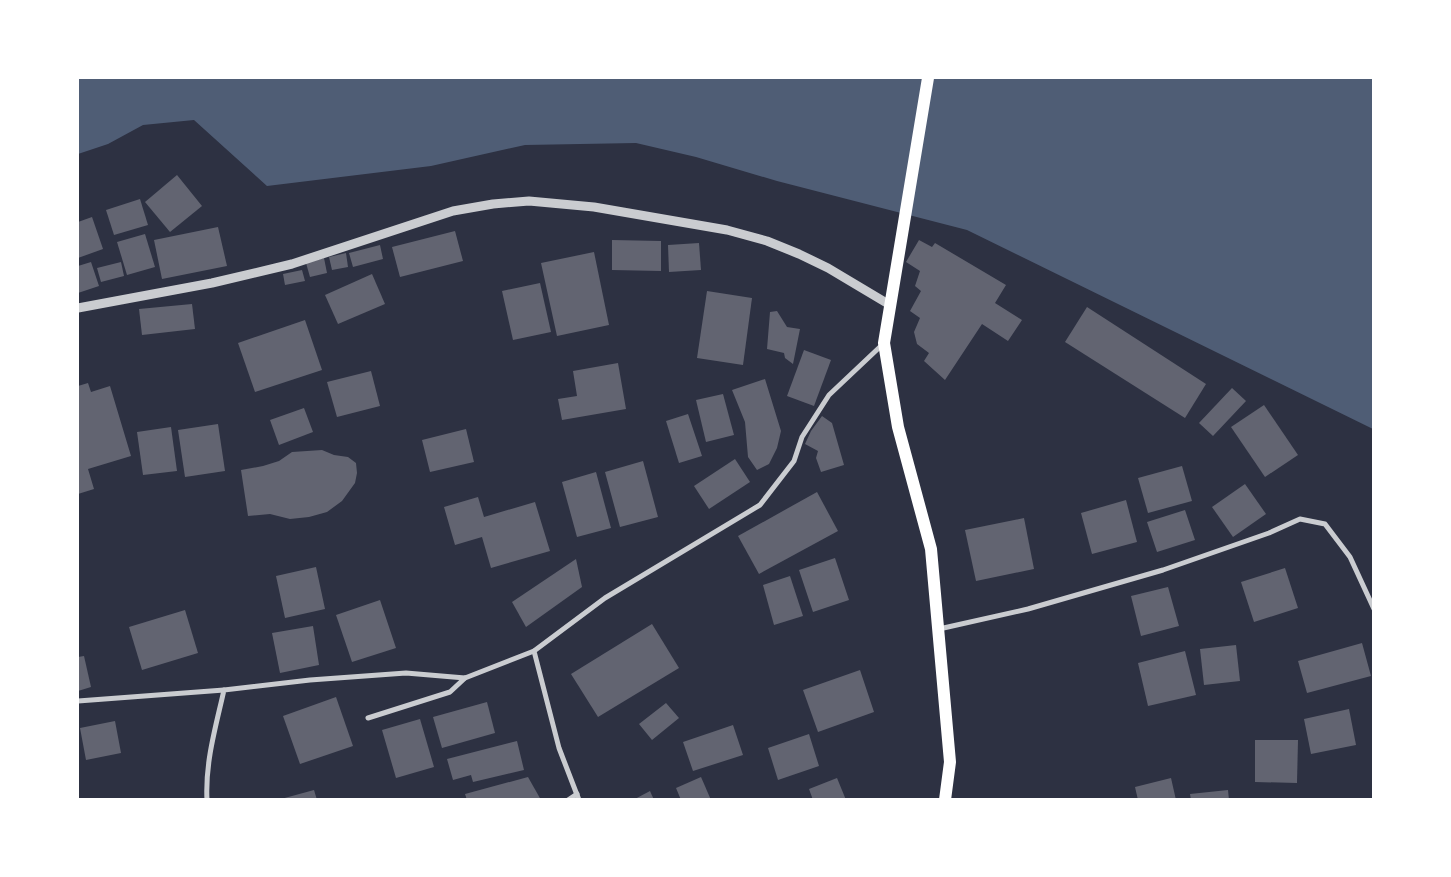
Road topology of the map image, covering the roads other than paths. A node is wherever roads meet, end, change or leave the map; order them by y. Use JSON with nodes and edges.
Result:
{"nodes":[{"id":1,"x":928,"y":78,"type":"edge"},
{"id":2,"x":890,"y":305,"type":"junction"},
{"id":3,"x":78,"y":308,"type":"edge"},
{"id":4,"x":884,"y":343,"type":"junction"},
{"id":5,"x":1374,"y":609,"type":"edge"},
{"id":6,"x":938,"y":629,"type":"junction"},
{"id":7,"x":534,"y":651,"type":"junction"},
{"id":8,"x":465,"y":678,"type":"junction"},
{"id":9,"x":224,"y":690,"type":"junction"},
{"id":10,"x":78,"y":701,"type":"edge"},
{"id":11,"x":368,"y":718,"type":"dead end"},
{"id":12,"x":578,"y":797,"type":"edge"},
{"id":13,"x":207,"y":800,"type":"edge"},
{"id":14,"x":568,"y":800,"type":"edge"},
{"id":15,"x":945,"y":800,"type":"edge"}],
"edges":[{"from":1,"to":2,"type":"main road"},
{"from":2,"to":3,"type":"street"},
{"from":2,"to":4,"type":"main road"},
{"from":4,"to":6,"type":"main road"},
{"from":4,"to":7,"type":"street"},
{"from":5,"to":6,"type":"street"},
{"from":6,"to":15,"type":"main road"},
{"from":7,"to":8,"type":"street"},
{"from":7,"to":12,"type":"street"},
{"from":8,"to":9,"type":"street"},
{"from":8,"to":11,"type":"street"},
{"from":9,"to":10,"type":"street"},
{"from":9,"to":13,"type":"street"},
{"from":12,"to":14,"type":"street"}]}
